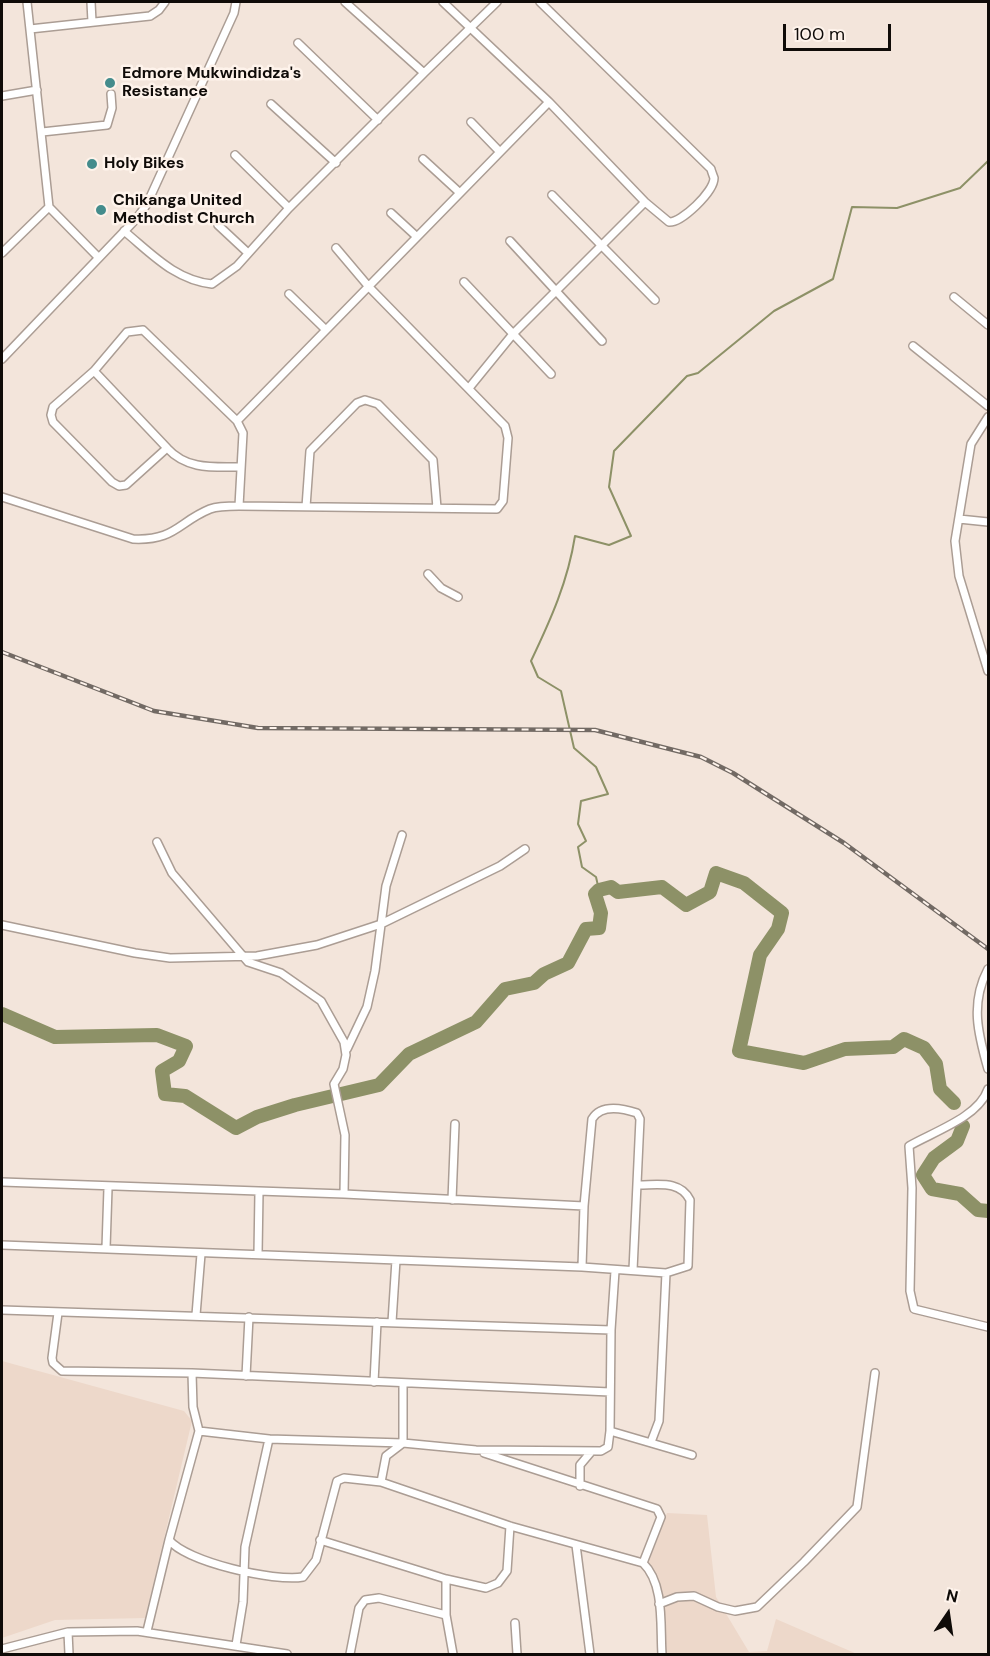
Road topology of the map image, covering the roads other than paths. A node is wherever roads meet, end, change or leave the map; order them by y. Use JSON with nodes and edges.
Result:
{"nodes":[{"id":1,"x":27,"y":2,"type":"edge"},
{"id":2,"x":91,"y":2,"type":"edge"},
{"id":3,"x":165,"y":2,"type":"edge"},
{"id":4,"x":236,"y":2,"type":"edge"},
{"id":5,"x":345,"y":2,"type":"edge"},
{"id":6,"x":442,"y":2,"type":"edge"},
{"id":7,"x":497,"y":2,"type":"edge"},
{"id":8,"x":540,"y":2,"type":"edge"},
{"id":9,"x":92,"y":22,"type":"junction"},
{"id":10,"x":30,"y":29,"type":"junction"},
{"id":11,"x":471,"y":29,"type":"junction"},
{"id":12,"x":298,"y":44,"type":"dead end"},
{"id":13,"x":424,"y":74,"type":"junction"},
{"id":14,"x":37,"y":90,"type":"junction"},
{"id":15,"x":111,"y":94,"type":"dead end"},
{"id":16,"x":2,"y":96,"type":"edge"},
{"id":17,"x":549,"y":102,"type":"junction"},
{"id":18,"x":271,"y":104,"type":"dead end"},
{"id":19,"x":378,"y":120,"type":"junction"},
{"id":20,"x":471,"y":122,"type":"dead end"},
{"id":21,"x":42,"y":132,"type":"junction"},
{"id":22,"x":500,"y":152,"type":"junction"},
{"id":23,"x":235,"y":155,"type":"dead end"},
{"id":24,"x":423,"y":159,"type":"dead end"},
{"id":25,"x":336,"y":163,"type":"junction"},
{"id":26,"x":460,"y":192,"type":"junction"},
{"id":27,"x":552,"y":195,"type":"dead end"},
{"id":28,"x":645,"y":202,"type":"junction"},
{"id":29,"x":49,"y":207,"type":"junction"},
{"id":30,"x":289,"y":208,"type":"junction"},
{"id":31,"x":391,"y":213,"type":"dead end"},
{"id":32,"x":218,"y":225,"type":"dead end"},
{"id":33,"x":124,"y":231,"type":"junction"},
{"id":34,"x":416,"y":236,"type":"junction"},
{"id":35,"x":510,"y":241,"type":"dead end"},
{"id":36,"x":601,"y":246,"type":"junction"},
{"id":37,"x":336,"y":248,"type":"dead end"},
{"id":38,"x":2,"y":253,"type":"edge"},
{"id":39,"x":248,"y":253,"type":"junction"},
{"id":40,"x":98,"y":256,"type":"junction"},
{"id":41,"x":464,"y":282,"type":"dead end"},
{"id":42,"x":369,"y":287,"type":"junction"},
{"id":43,"x":555,"y":291,"type":"junction"},
{"id":44,"x":289,"y":294,"type":"dead end"},
{"id":45,"x":954,"y":297,"type":"dead end"},
{"id":46,"x":655,"y":300,"type":"dead end"},
{"id":47,"x":988,"y":325,"type":"edge"},
{"id":48,"x":325,"y":329,"type":"junction"},
{"id":49,"x":513,"y":334,"type":"junction"},
{"id":50,"x":602,"y":341,"type":"dead end"},
{"id":51,"x":913,"y":346,"type":"dead end"},
{"id":52,"x":2,"y":359,"type":"edge"},
{"id":53,"x":94,"y":371,"type":"junction"},
{"id":54,"x":551,"y":374,"type":"dead end"},
{"id":55,"x":468,"y":388,"type":"junction"},
{"id":56,"x":988,"y":406,"type":"edge"},
{"id":57,"x":988,"y":417,"type":"edge"},
{"id":58,"x":237,"y":421,"type":"junction"},
{"id":59,"x":167,"y":448,"type":"junction"},
{"id":60,"x":241,"y":467,"type":"junction"},
{"id":61,"x":2,"y":497,"type":"edge"},
{"id":62,"x":238,"y":506,"type":"junction"},
{"id":63,"x":306,"y":507,"type":"junction"},
{"id":64,"x":437,"y":508,"type":"junction"},
{"id":65,"x":959,"y":519,"type":"junction"},
{"id":66,"x":988,"y":522,"type":"edge"},
{"id":67,"x":428,"y":574,"type":"dead end"},
{"id":68,"x":458,"y":597,"type":"dead end"},
{"id":69,"x":988,"y":671,"type":"edge"},
{"id":70,"x":402,"y":835,"type":"dead end"},
{"id":71,"x":157,"y":842,"type":"dead end"},
{"id":72,"x":525,"y":849,"type":"dead end"},
{"id":73,"x":381,"y":924,"type":"junction"},
{"id":74,"x":2,"y":925,"type":"edge"},
{"id":75,"x":244,"y":957,"type":"junction"},
{"id":76,"x":988,"y":969,"type":"edge"},
{"id":77,"x":346,"y":1055,"type":"junction"},
{"id":78,"x":988,"y":1069,"type":"edge"},
{"id":79,"x":988,"y":1089,"type":"edge"},
{"id":80,"x":455,"y":1124,"type":"dead end"},
{"id":81,"x":2,"y":1182,"type":"edge"},
{"id":82,"x":639,"y":1185,"type":"junction"},
{"id":83,"x":108,"y":1188,"type":"junction"},
{"id":84,"x":259,"y":1192,"type":"junction"},
{"id":85,"x":344,"y":1194,"type":"junction"},
{"id":86,"x":452,"y":1200,"type":"junction"},
{"id":87,"x":584,"y":1206,"type":"junction"},
{"id":88,"x":2,"y":1245,"type":"edge"},
{"id":89,"x":105,"y":1248,"type":"junction"},
{"id":90,"x":201,"y":1254,"type":"junction"},
{"id":91,"x":258,"y":1254,"type":"junction"},
{"id":92,"x":396,"y":1260,"type":"junction"},
{"id":93,"x":582,"y":1267,"type":"junction"},
{"id":94,"x":615,"y":1270,"type":"junction"},
{"id":95,"x":633,"y":1270,"type":"junction"},
{"id":96,"x":666,"y":1273,"type":"junction"},
{"id":97,"x":2,"y":1310,"type":"edge"},
{"id":98,"x":58,"y":1313,"type":"junction"},
{"id":99,"x":196,"y":1316,"type":"junction"},
{"id":100,"x":249,"y":1317,"type":"junction"},
{"id":101,"x":377,"y":1322,"type":"junction"},
{"id":102,"x":392,"y":1322,"type":"junction"},
{"id":103,"x":988,"y":1326,"type":"edge"},
{"id":104,"x":611,"y":1330,"type":"junction"},
{"id":105,"x":192,"y":1373,"type":"junction"},
{"id":106,"x":875,"y":1373,"type":"dead end"},
{"id":107,"x":246,"y":1376,"type":"junction"},
{"id":108,"x":374,"y":1382,"type":"junction"},
{"id":109,"x":403,"y":1384,"type":"junction"},
{"id":110,"x":610,"y":1392,"type":"junction"},
{"id":111,"x":199,"y":1431,"type":"junction"},
{"id":112,"x":610,"y":1431,"type":"junction"},
{"id":113,"x":269,"y":1439,"type":"junction"},
{"id":114,"x":651,"y":1442,"type":"junction"},
{"id":115,"x":403,"y":1443,"type":"junction"},
{"id":116,"x":476,"y":1450,"type":"junction"},
{"id":117,"x":591,"y":1452,"type":"junction"},
{"id":118,"x":692,"y":1455,"type":"dead end"},
{"id":119,"x":381,"y":1482,"type":"junction"},
{"id":120,"x":580,"y":1486,"type":"junction"},
{"id":121,"x":510,"y":1526,"type":"junction"},
{"id":122,"x":169,"y":1540,"type":"junction"},
{"id":123,"x":320,"y":1540,"type":"junction"},
{"id":124,"x":576,"y":1545,"type":"junction"},
{"id":125,"x":643,"y":1563,"type":"junction"},
{"id":126,"x":243,"y":1570,"type":"junction"},
{"id":127,"x":446,"y":1579,"type":"junction"},
{"id":128,"x":659,"y":1604,"type":"junction"},
{"id":129,"x":446,"y":1615,"type":"junction"},
{"id":130,"x":515,"y":1623,"type":"dead end"},
{"id":131,"x":147,"y":1631,"type":"junction"},
{"id":132,"x":68,"y":1632,"type":"junction"},
{"id":133,"x":236,"y":1645,"type":"junction"},
{"id":134,"x":2,"y":1649,"type":"edge"},
{"id":135,"x":69,"y":1654,"type":"edge"},
{"id":136,"x":287,"y":1654,"type":"edge"},
{"id":137,"x":350,"y":1654,"type":"edge"},
{"id":138,"x":453,"y":1654,"type":"edge"},
{"id":139,"x":517,"y":1654,"type":"edge"},
{"id":140,"x":590,"y":1654,"type":"edge"},
{"id":141,"x":662,"y":1654,"type":"edge"}],
"edges":[{"from":1,"to":10,"type":"street"},
{"from":2,"to":9,"type":"street"},
{"from":3,"to":9,"type":"street"},
{"from":4,"to":33,"type":"street"},
{"from":5,"to":13,"type":"street"},
{"from":6,"to":11,"type":"street"},
{"from":7,"to":11,"type":"street"},
{"from":8,"to":28,"type":"street"},
{"from":9,"to":10,"type":"street"},
{"from":10,"to":14,"type":"street"},
{"from":11,"to":13,"type":"street"},
{"from":11,"to":17,"type":"street"},
{"from":12,"to":19,"type":"street"},
{"from":13,"to":19,"type":"street"},
{"from":14,"to":16,"type":"street"},
{"from":14,"to":21,"type":"street"},
{"from":15,"to":21,"type":"street"},
{"from":17,"to":22,"type":"street"},
{"from":17,"to":28,"type":"street"},
{"from":18,"to":25,"type":"street"},
{"from":19,"to":25,"type":"street"},
{"from":20,"to":22,"type":"street"},
{"from":21,"to":29,"type":"street"},
{"from":22,"to":26,"type":"street"},
{"from":23,"to":30,"type":"street"},
{"from":24,"to":26,"type":"street"},
{"from":25,"to":30,"type":"street"},
{"from":26,"to":34,"type":"street"},
{"from":27,"to":36,"type":"street"},
{"from":28,"to":36,"type":"street"},
{"from":29,"to":38,"type":"street"},
{"from":29,"to":40,"type":"street"},
{"from":30,"to":39,"type":"street"},
{"from":31,"to":34,"type":"street"},
{"from":32,"to":39,"type":"street"},
{"from":33,"to":39,"type":"street"},
{"from":33,"to":40,"type":"street"},
{"from":34,"to":42,"type":"street"},
{"from":35,"to":43,"type":"street"},
{"from":36,"to":43,"type":"street"},
{"from":36,"to":46,"type":"street"},
{"from":37,"to":42,"type":"street"},
{"from":40,"to":52,"type":"street"},
{"from":41,"to":49,"type":"street"},
{"from":42,"to":48,"type":"street"},
{"from":42,"to":55,"type":"street"},
{"from":43,"to":49,"type":"street"},
{"from":43,"to":50,"type":"street"},
{"from":44,"to":48,"type":"street"},
{"from":45,"to":47,"type":"street"},
{"from":48,"to":58,"type":"street"},
{"from":49,"to":54,"type":"street"},
{"from":49,"to":55,"type":"street"},
{"from":51,"to":56,"type":"street"},
{"from":53,"to":58,"type":"street"},
{"from":53,"to":59,"type":"street"},
{"from":53,"to":59,"type":"street"},
{"from":55,"to":64,"type":"street"},
{"from":57,"to":65,"type":"street"},
{"from":58,"to":60,"type":"street"},
{"from":59,"to":60,"type":"street"},
{"from":60,"to":62,"type":"street"},
{"from":61,"to":62,"type":"street"},
{"from":62,"to":63,"type":"street"},
{"from":63,"to":64,"type":"street"},
{"from":63,"to":64,"type":"street"},
{"from":65,"to":66,"type":"street"},
{"from":65,"to":69,"type":"street"},
{"from":67,"to":68,"type":"street"},
{"from":70,"to":73,"type":"street"},
{"from":71,"to":75,"type":"street"},
{"from":72,"to":73,"type":"street"},
{"from":73,"to":75,"type":"street"},
{"from":73,"to":77,"type":"street"},
{"from":74,"to":75,"type":"street"},
{"from":75,"to":77,"type":"street"},
{"from":76,"to":78,"type":"street"},
{"from":77,"to":85,"type":"street"},
{"from":79,"to":103,"type":"street"},
{"from":80,"to":86,"type":"street"},
{"from":81,"to":83,"type":"street"},
{"from":82,"to":87,"type":"street"},
{"from":82,"to":95,"type":"street"},
{"from":82,"to":96,"type":"street"},
{"from":83,"to":84,"type":"street"},
{"from":83,"to":89,"type":"street"},
{"from":84,"to":85,"type":"street"},
{"from":84,"to":91,"type":"street"},
{"from":85,"to":86,"type":"street"},
{"from":86,"to":87,"type":"street"},
{"from":87,"to":93,"type":"street"},
{"from":88,"to":89,"type":"street"},
{"from":89,"to":90,"type":"street"},
{"from":90,"to":91,"type":"street"},
{"from":90,"to":99,"type":"street"},
{"from":91,"to":92,"type":"street"},
{"from":92,"to":93,"type":"street"},
{"from":92,"to":102,"type":"street"},
{"from":93,"to":94,"type":"street"},
{"from":94,"to":95,"type":"street"},
{"from":94,"to":104,"type":"street"},
{"from":95,"to":96,"type":"street"},
{"from":96,"to":114,"type":"street"},
{"from":97,"to":98,"type":"street"},
{"from":98,"to":99,"type":"street"},
{"from":98,"to":105,"type":"street"},
{"from":99,"to":100,"type":"street"},
{"from":100,"to":101,"type":"street"},
{"from":100,"to":107,"type":"street"},
{"from":101,"to":102,"type":"street"},
{"from":101,"to":108,"type":"street"},
{"from":102,"to":104,"type":"street"},
{"from":104,"to":110,"type":"street"},
{"from":105,"to":107,"type":"street"},
{"from":105,"to":111,"type":"street"},
{"from":106,"to":128,"type":"street"},
{"from":107,"to":108,"type":"street"},
{"from":108,"to":109,"type":"street"},
{"from":109,"to":110,"type":"street"},
{"from":109,"to":115,"type":"street"},
{"from":110,"to":112,"type":"street"},
{"from":111,"to":113,"type":"street"},
{"from":111,"to":122,"type":"street"},
{"from":112,"to":114,"type":"street"},
{"from":112,"to":117,"type":"street"},
{"from":113,"to":115,"type":"street"},
{"from":113,"to":126,"type":"street"},
{"from":114,"to":118,"type":"street"},
{"from":115,"to":116,"type":"street"},
{"from":115,"to":119,"type":"street"},
{"from":116,"to":117,"type":"street"},
{"from":116,"to":120,"type":"street"},
{"from":117,"to":120,"type":"street"},
{"from":119,"to":121,"type":"street"},
{"from":119,"to":123,"type":"street"},
{"from":120,"to":125,"type":"street"},
{"from":121,"to":124,"type":"street"},
{"from":121,"to":127,"type":"street"},
{"from":122,"to":126,"type":"street"},
{"from":122,"to":131,"type":"street"},
{"from":123,"to":126,"type":"street"},
{"from":123,"to":127,"type":"street"},
{"from":124,"to":125,"type":"street"},
{"from":124,"to":140,"type":"street"},
{"from":125,"to":128,"type":"street"},
{"from":126,"to":133,"type":"street"},
{"from":127,"to":129,"type":"street"},
{"from":128,"to":141,"type":"street"},
{"from":129,"to":137,"type":"street"},
{"from":129,"to":138,"type":"street"},
{"from":130,"to":139,"type":"street"},
{"from":131,"to":132,"type":"street"},
{"from":131,"to":133,"type":"street"},
{"from":132,"to":134,"type":"street"},
{"from":132,"to":135,"type":"street"},
{"from":133,"to":136,"type":"street"}]}
